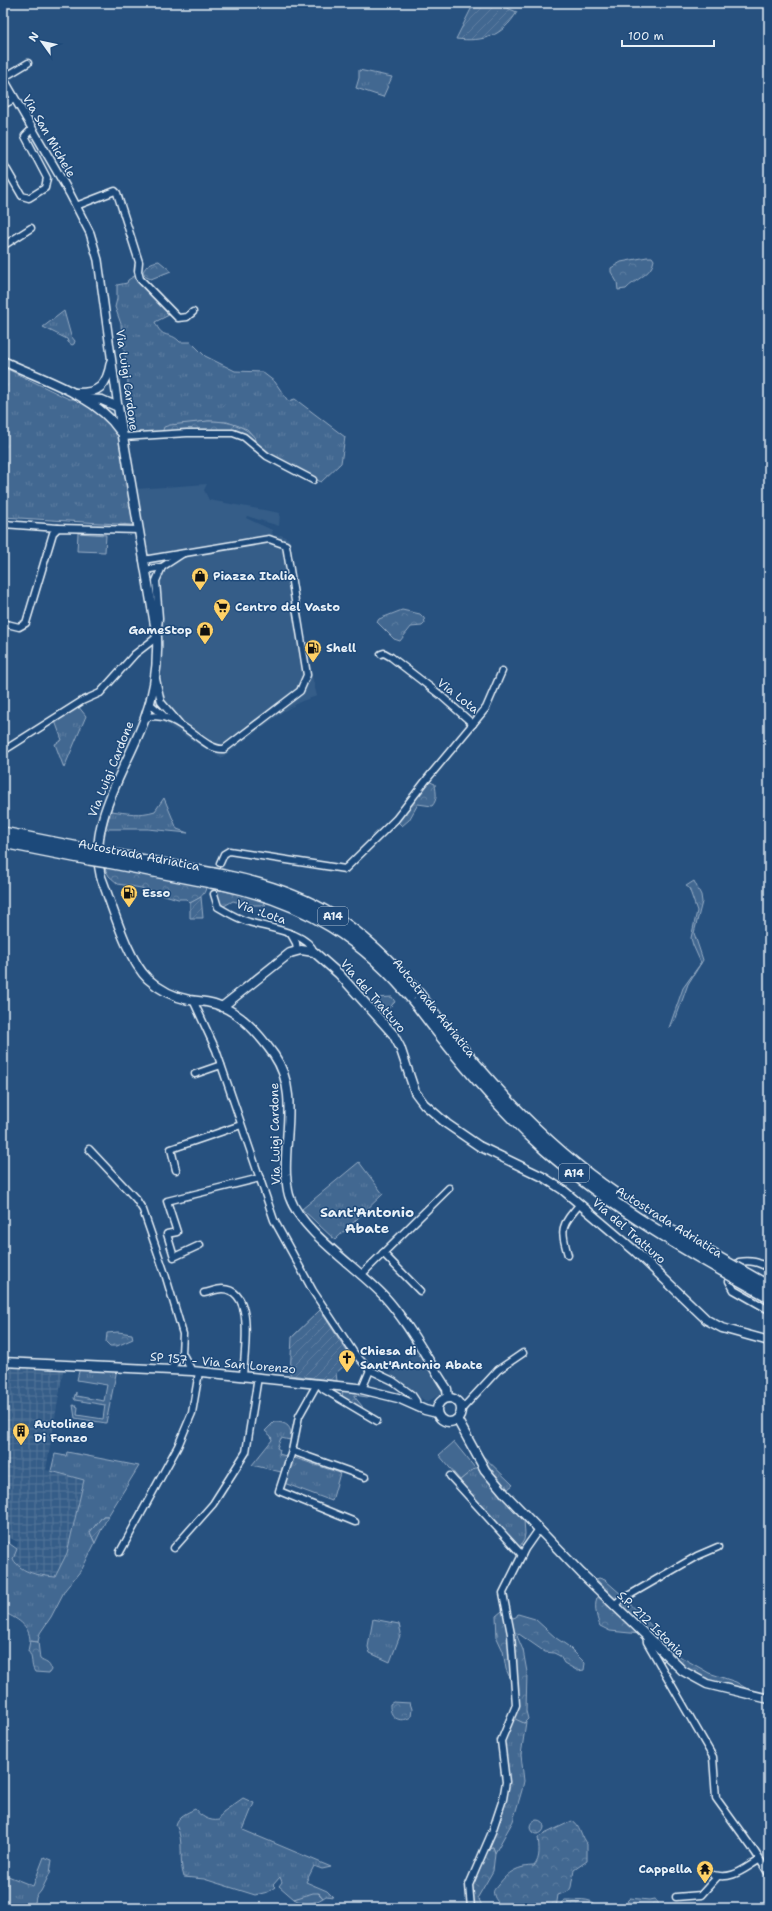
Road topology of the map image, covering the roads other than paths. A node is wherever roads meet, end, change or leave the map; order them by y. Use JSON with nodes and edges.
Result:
{"nodes":[{"id":1,"x":28,"y":63,"type":"dead end"},
{"id":2,"x":3,"y":78,"type":"edge"},
{"id":3,"x":14,"y":99,"type":"junction"},
{"id":4,"x":3,"y":105,"type":"edge"},
{"id":5,"x":32,"y":129,"type":"junction"},
{"id":6,"x":3,"y":163,"type":"edge"},
{"id":7,"x":10,"y":176,"type":"junction"},
{"id":8,"x":3,"y":177,"type":"edge"},
{"id":9,"x":76,"y":206,"type":"junction"},
{"id":10,"x":31,"y":228,"type":"dead end"},
{"id":11,"x":3,"y":246,"type":"edge"},
{"id":12,"x":193,"y":312,"type":"dead end"},
{"id":13,"x":3,"y":361,"type":"edge"},
{"id":14,"x":111,"y":362,"type":"junction"},
{"id":15,"x":74,"y":393,"type":"junction"},
{"id":16,"x":83,"y":399,"type":"junction"},
{"id":17,"x":118,"y":407,"type":"junction"},
{"id":18,"x":98,"y":408,"type":"junction"},
{"id":19,"x":122,"y":435,"type":"junction"},
{"id":20,"x":313,"y":480,"type":"dead end"},
{"id":21,"x":3,"y":524,"type":"edge"},
{"id":22,"x":58,"y":528,"type":"junction"},
{"id":23,"x":139,"y":530,"type":"junction"},
{"id":24,"x":186,"y":552,"type":"junction"},
{"id":25,"x":144,"y":560,"type":"junction"},
{"id":26,"x":162,"y":567,"type":"junction"},
{"id":27,"x":146,"y":570,"type":"junction"},
{"id":28,"x":3,"y":623,"type":"edge"},
{"id":29,"x":157,"y":637,"type":"junction"},
{"id":30,"x":381,"y":654,"type":"dead end"},
{"id":31,"x":502,"y":671,"type":"dead end"},
{"id":32,"x":156,"y":678,"type":"junction"},
{"id":33,"x":149,"y":703,"type":"junction"},
{"id":34,"x":170,"y":717,"type":"junction"},
{"id":35,"x":145,"y":718,"type":"junction"},
{"id":36,"x":473,"y":724,"type":"junction"},
{"id":37,"x":3,"y":751,"type":"edge"},
{"id":38,"x":3,"y":833,"type":"edge"},
{"id":39,"x":3,"y":842,"type":"edge"},
{"id":40,"x":89,"y":854,"type":"junction"},
{"id":41,"x":220,"y":863,"type":"tunnel mouth"},
{"id":42,"x":214,"y":894,"type":"tunnel mouth"},
{"id":43,"x":289,"y":933,"type":"junction"},
{"id":44,"x":297,"y":951,"type":"junction"},
{"id":45,"x":314,"y":952,"type":"junction"},
{"id":46,"x":418,"y":999,"type":"junction"},
{"id":47,"x":193,"y":1000,"type":"junction"},
{"id":48,"x":222,"y":1007,"type":"junction"},
{"id":49,"x":221,"y":1065,"type":"junction"},
{"id":50,"x":195,"y":1074,"type":"dead end"},
{"id":51,"x":241,"y":1125,"type":"junction"},
{"id":52,"x":89,"y":1149,"type":"dead end"},
{"id":53,"x":176,"y":1170,"type":"dead end"},
{"id":54,"x":260,"y":1178,"type":"junction"},
{"id":55,"x":449,"y":1188,"type":"dead end"},
{"id":56,"x":580,"y":1204,"type":"junction"},
{"id":57,"x":200,"y":1245,"type":"dead end"},
{"id":58,"x":383,"y":1252,"type":"junction"},
{"id":59,"x":568,"y":1255,"type":"dead end"},
{"id":60,"x":739,"y":1262,"type":"dead end"},
{"id":61,"x":769,"y":1268,"type":"edge"},
{"id":62,"x":361,"y":1275,"type":"junction"},
{"id":63,"x":730,"y":1281,"type":"dead end"},
{"id":64,"x":769,"y":1287,"type":"edge"},
{"id":65,"x":420,"y":1291,"type":"dead end"},
{"id":66,"x":204,"y":1293,"type":"dead end"},
{"id":67,"x":769,"y":1296,"type":"edge"},
{"id":68,"x":769,"y":1310,"type":"edge"},
{"id":69,"x":769,"y":1341,"type":"edge"},
{"id":70,"x":523,"y":1353,"type":"dead end"},
{"id":71,"x":182,"y":1354,"type":"junction"},
{"id":72,"x":3,"y":1362,"type":"edge"},
{"id":73,"x":170,"y":1370,"type":"junction"},
{"id":74,"x":370,"y":1370,"type":"junction"},
{"id":75,"x":196,"y":1371,"type":"junction"},
{"id":76,"x":243,"y":1376,"type":"junction"},
{"id":77,"x":258,"y":1377,"type":"junction"},
{"id":78,"x":318,"y":1384,"type":"junction"},
{"id":79,"x":362,"y":1389,"type":"junction"},
{"id":80,"x":448,"y":1398,"type":"junction"},
{"id":81,"x":417,"y":1406,"type":"junction"},
{"id":82,"x":461,"y":1410,"type":"junction"},
{"id":83,"x":436,"y":1412,"type":"junction"},
{"id":84,"x":457,"y":1420,"type":"junction"},
{"id":85,"x":377,"y":1421,"type":"dead end"},
{"id":86,"x":292,"y":1451,"type":"junction"},
{"id":87,"x":450,"y":1476,"type":"dead end"},
{"id":88,"x":364,"y":1477,"type":"dead end"},
{"id":89,"x":355,"y":1522,"type":"dead end"},
{"id":90,"x":539,"y":1529,"type":"junction"},
{"id":91,"x":718,"y":1547,"type":"dead end"},
{"id":92,"x":174,"y":1548,"type":"dead end"},
{"id":93,"x":120,"y":1552,"type":"dead end"},
{"id":94,"x":522,"y":1555,"type":"junction"},
{"id":95,"x":614,"y":1604,"type":"junction"},
{"id":96,"x":646,"y":1635,"type":"junction"},
{"id":97,"x":769,"y":1699,"type":"edge"},
{"id":98,"x":759,"y":1860,"type":"junction"},
{"id":99,"x":769,"y":1874,"type":"edge"},
{"id":100,"x":676,"y":1897,"type":"dead end"},
{"id":101,"x":471,"y":1908,"type":"edge"}],
"edges":[{"from":1,"to":2,"type":"street"},
{"from":2,"to":3,"type":"street","name":"Via San Michele"},
{"from":3,"to":4,"type":"street"},
{"from":3,"to":5,"type":"street","name":"Via San Michele"},
{"from":5,"to":7,"type":"street"},
{"from":5,"to":9,"type":"street","name":"Via San Michele"},
{"from":6,"to":7,"type":"street"},
{"from":7,"to":8,"type":"street"},
{"from":9,"to":12,"type":"street"},
{"from":9,"to":14,"type":"street","name":"Via Luigi Cardone"},
{"from":10,"to":11,"type":"street"},
{"from":13,"to":15,"type":"main road"},
{"from":14,"to":15,"type":"main road"},
{"from":14,"to":17,"type":"street","name":"Via Luigi Cardone"},
{"from":15,"to":16,"type":"main road"},
{"from":16,"to":17,"type":"main road"},
{"from":16,"to":18,"type":"main road"},
{"from":17,"to":18,"type":"main road"},
{"from":17,"to":19,"type":"main road","name":"Via Luigi Cardone"},
{"from":18,"to":19,"type":"main road"},
{"from":19,"to":20,"type":"street"},
{"from":19,"to":23,"type":"main road","name":"Via Luigi Cardone"},
{"from":21,"to":22,"type":"street"},
{"from":22,"to":23,"type":"street"},
{"from":22,"to":28,"type":"street"},
{"from":23,"to":25,"type":"main road","name":"Via Luigi Cardone"},
{"from":24,"to":25,"type":"street","name":"Via Luigi Cardone"},
{"from":24,"to":26,"type":"street","name":"Via Luigi Cardone"},
{"from":24,"to":34,"type":"street","name":"Via Luigi Cardone"},
{"from":25,"to":27,"type":"main road","name":"Via Luigi Cardone"},
{"from":26,"to":27,"type":"street","name":"Via Luigi Cardone"},
{"from":26,"to":29,"type":"street","name":"Via Luigi Cardone"},
{"from":27,"to":29,"type":"main road","name":"Via Luigi Cardone"},
{"from":29,"to":32,"type":"main road","name":"Via Luigi Cardone"},
{"from":29,"to":37,"type":"street"},
{"from":30,"to":36,"type":"street","name":"Via Lota"},
{"from":31,"to":36,"type":"street","name":"Via Lota"},
{"from":32,"to":33,"type":"main road","name":"Via Luigi Cardone"},
{"from":32,"to":34,"type":"street","name":"Via Luigi Cardone"},
{"from":33,"to":34,"type":"street","name":"Via Luigi Cardone"},
{"from":33,"to":35,"type":"main road","name":"Via Luigi Cardone"},
{"from":34,"to":35,"type":"street","name":"Via Luigi Cardone"},
{"from":35,"to":47,"type":"main road","name":"Via Luigi Cardone"},
{"from":36,"to":41,"type":"street"},
{"from":38,"to":40,"type":"highway","name":"Autostrada Adriatica","number":"A14"},
{"from":39,"to":40,"type":"highway","name":"Autostrada Adriatica","number":"A14"},
{"from":40,"to":46,"type":"highway","name":"Autostrada Adriatica","number":"A14","bridge":true},
{"from":42,"to":43,"type":"street","name":"Via :Lota"},
{"from":43,"to":44,"type":"street","name":"Via :Lota"},
{"from":43,"to":45,"type":"street","name":"Via :Lota"},
{"from":44,"to":45,"type":"main road"},
{"from":44,"to":48,"type":"main road"},
{"from":45,"to":56,"type":"main road","name":"Via del Tratturo"},
{"from":46,"to":64,"type":"highway","name":"Autostrada Adriatica","number":"A14","bridge":true},
{"from":46,"to":67,"type":"highway","name":"Autostrada Adriatica","number":"A14","bridge":true},
{"from":47,"to":48,"type":"main road","name":"Via Luigi Cardone"},
{"from":47,"to":49,"type":"street"},
{"from":48,"to":62,"type":"main road","name":"Via Luigi Cardone"},
{"from":49,"to":50,"type":"street"},
{"from":49,"to":51,"type":"street"},
{"from":51,"to":53,"type":"street"},
{"from":51,"to":54,"type":"street"},
{"from":52,"to":71,"type":"street"},
{"from":54,"to":57,"type":"street"},
{"from":54,"to":74,"type":"street"},
{"from":55,"to":58,"type":"street"},
{"from":56,"to":59,"type":"street"},
{"from":56,"to":69,"type":"main road","name":"Via del Tratturo"},
{"from":58,"to":62,"type":"street"},
{"from":58,"to":65,"type":"street"},
{"from":60,"to":61,"type":"street"},
{"from":62,"to":80,"type":"main road","name":"Via Luigi Cardone"},
{"from":63,"to":68,"type":"street"},
{"from":66,"to":76,"type":"street"},
{"from":70,"to":82,"type":"street"},
{"from":71,"to":73,"type":"street"},
{"from":71,"to":75,"type":"street"},
{"from":72,"to":73,"type":"main road","name":"SP 157 - Via San Lorenzo"},
{"from":73,"to":75,"type":"main road","name":"SP 157 - Via San Lorenzo"},
{"from":74,"to":79,"type":"street"},
{"from":74,"to":81,"type":"street"},
{"from":75,"to":76,"type":"main road","name":"SP 157 - Via San Lorenzo"},
{"from":75,"to":93,"type":"street"},
{"from":76,"to":77,"type":"main road","name":"SP 157 - Via San Lorenzo"},
{"from":77,"to":78,"type":"main road","name":"SP 157 - Via San Lorenzo"},
{"from":77,"to":92,"type":"street"},
{"from":78,"to":79,"type":"main road","name":"SP 157 - Via San Lorenzo"},
{"from":78,"to":85,"type":"street"},
{"from":78,"to":86,"type":"street"},
{"from":79,"to":81,"type":"main road","name":"SP 157 - Via San Lorenzo"},
{"from":80,"to":82,"type":"main road","name":"Via Luigi Cardone"},
{"from":80,"to":83,"type":"main road"},
{"from":81,"to":83,"type":"main road","name":"SP 157 - Via San Lorenzo"},
{"from":82,"to":84,"type":"main road"},
{"from":83,"to":84,"type":"main road"},
{"from":84,"to":90,"type":"main road"},
{"from":86,"to":88,"type":"street"},
{"from":86,"to":89,"type":"street"},
{"from":87,"to":94,"type":"street"},
{"from":90,"to":94,"type":"street"},
{"from":90,"to":95,"type":"main road","name":"S.P. 212 Istonia"},
{"from":91,"to":95,"type":"street"},
{"from":94,"to":101,"type":"street"},
{"from":95,"to":96,"type":"main road","name":"S.P. 212 Istonia"},
{"from":96,"to":97,"type":"main road","name":"S.P. 212 Istonia"},
{"from":96,"to":98,"type":"street"},
{"from":98,"to":99,"type":"street"},
{"from":98,"to":100,"type":"street"}]}
